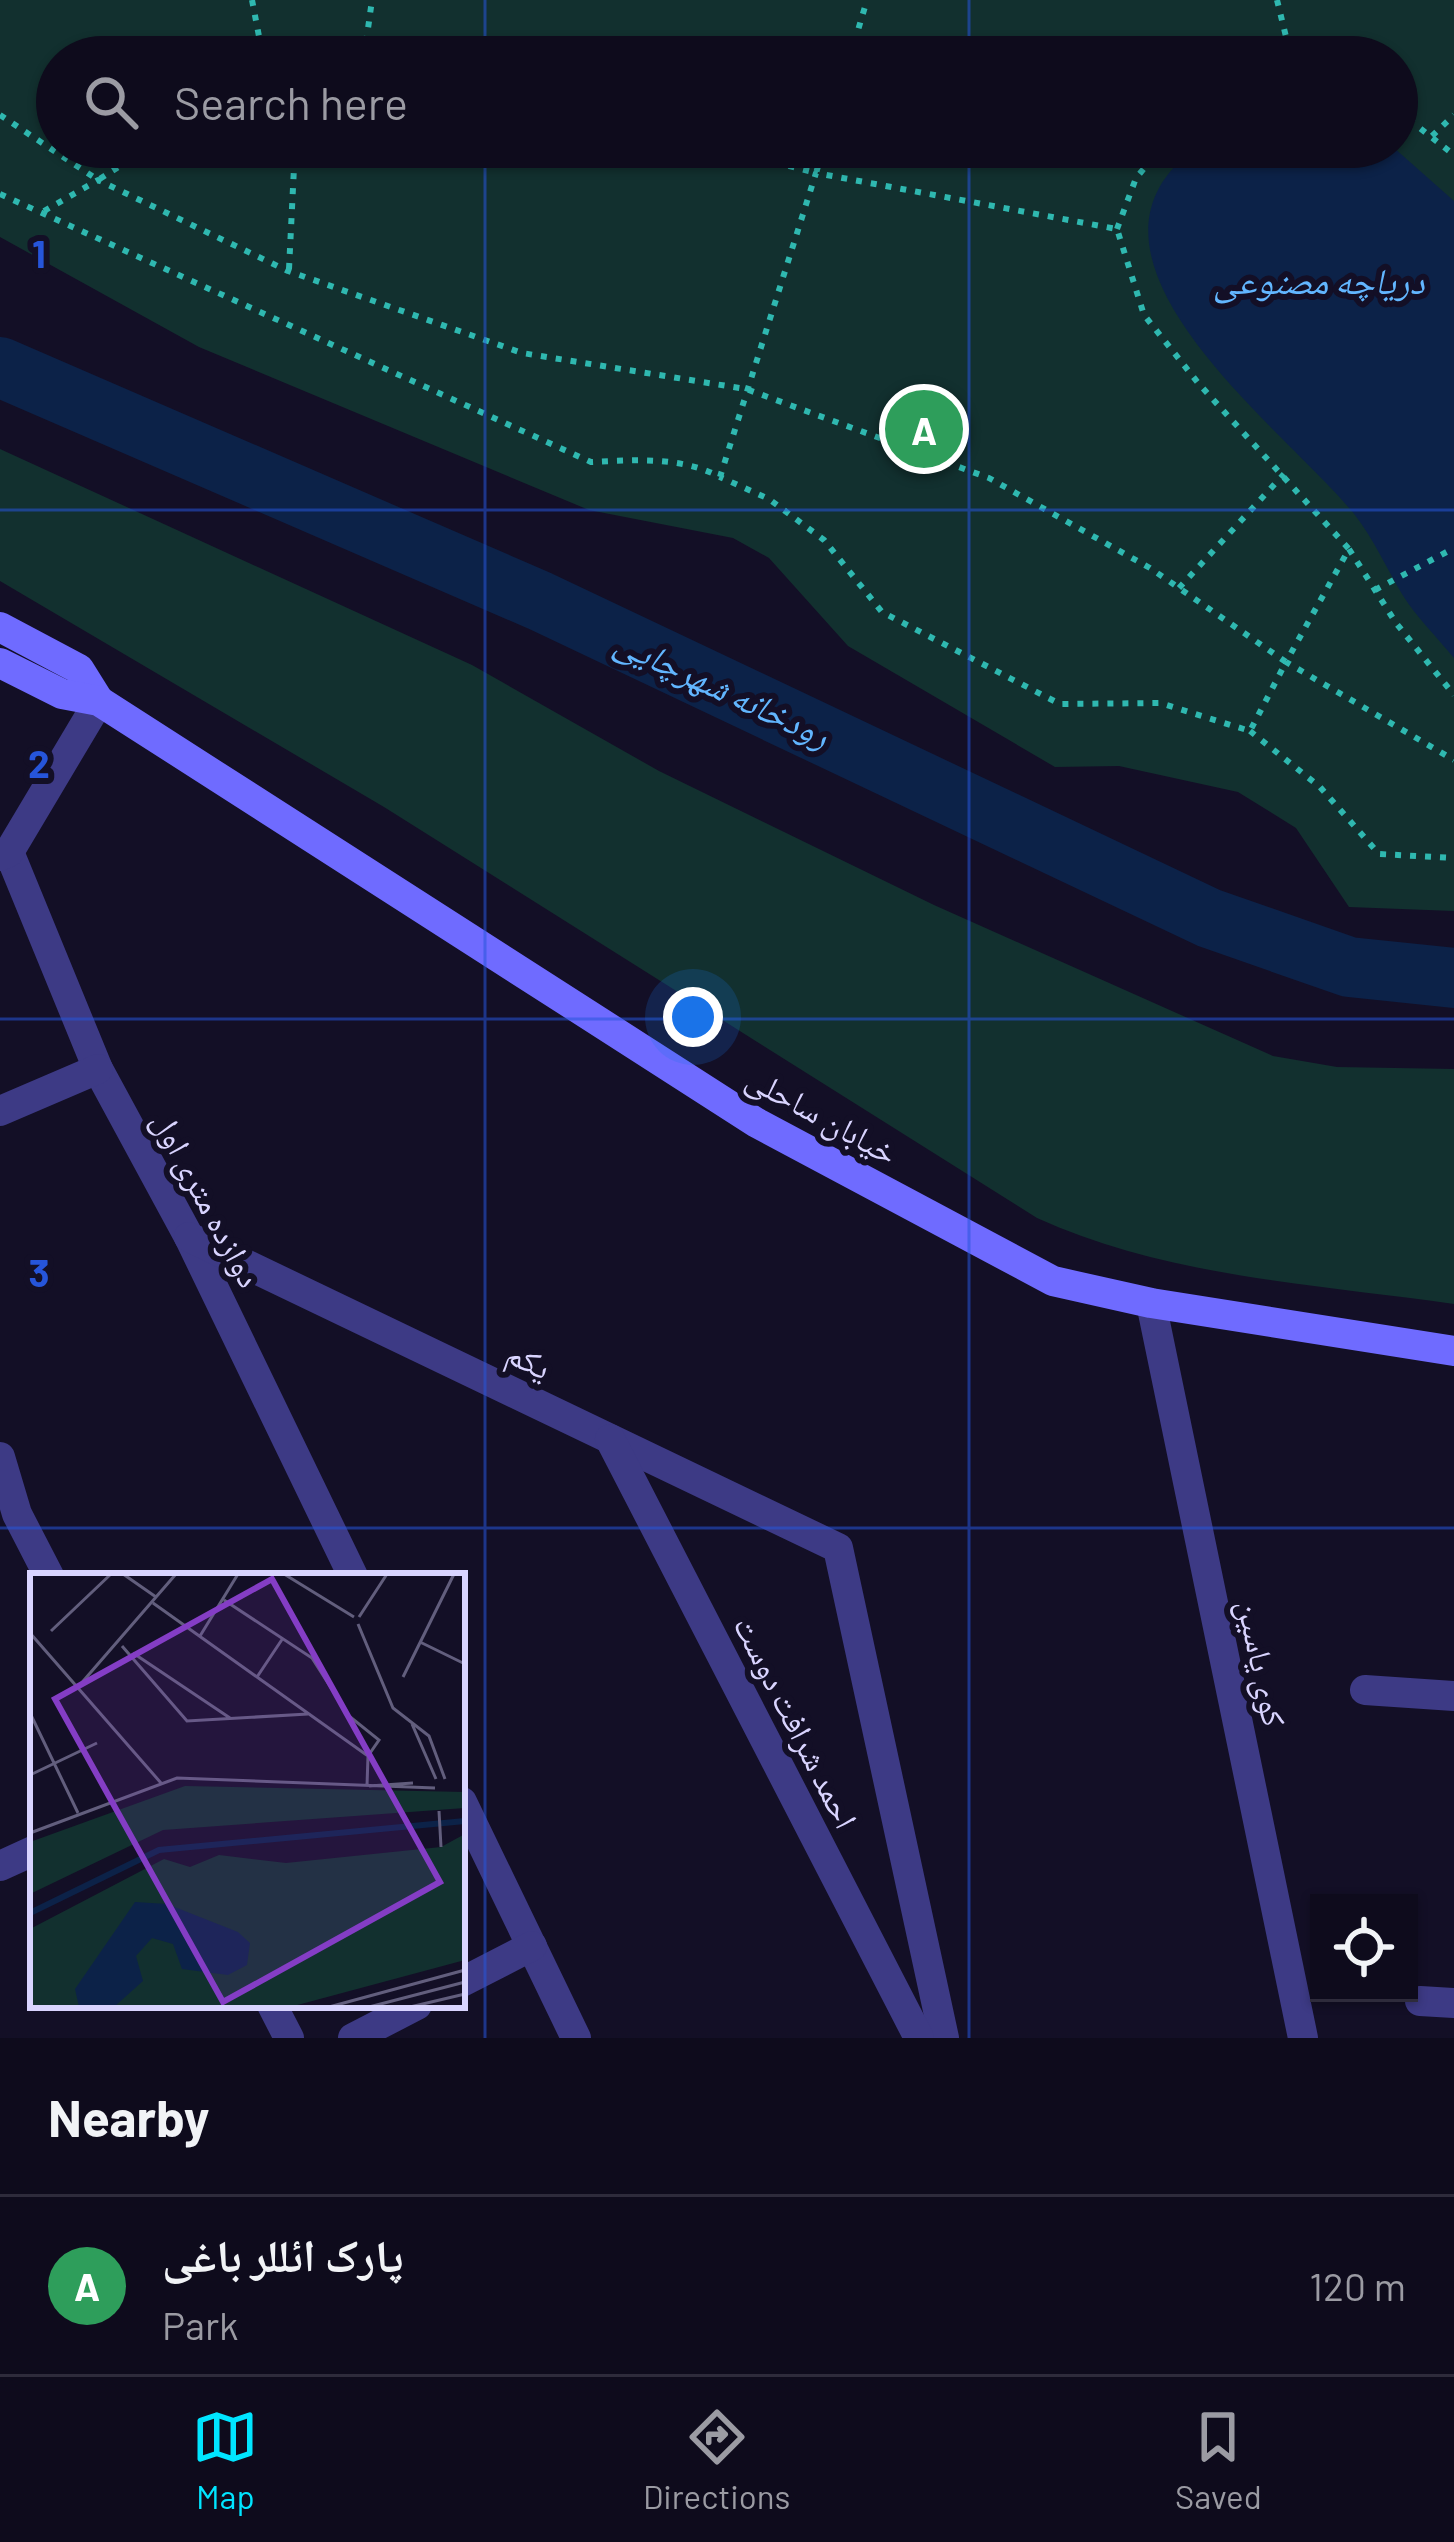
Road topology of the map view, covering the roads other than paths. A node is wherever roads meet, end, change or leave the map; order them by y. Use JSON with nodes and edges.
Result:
{"nodes":[{"id":1,"x":0,"y":627,"type":"edge"},
{"id":2,"x":0,"y":663,"type":"edge"},
{"id":3,"x":100,"y":701,"type":"junction"},
{"id":4,"x":4,"y":854,"type":"edge"},
{"id":5,"x":98,"y":1069,"type":"junction"},
{"id":6,"x":0,"y":1111,"type":"edge"},
{"id":7,"x":190,"y":1237,"type":"junction"},
{"id":8,"x":1151,"y":1303,"type":"junction"},
{"id":9,"x":1454,"y":1352,"type":"edge"},
{"id":10,"x":610,"y":1439,"type":"junction"},
{"id":11,"x":0,"y":1457,"type":"edge"},
{"id":12,"x":838,"y":1548,"type":"joint"},
{"id":13,"x":47,"y":1573,"type":"edge"},
{"id":14,"x":351,"y":1573,"type":"edge"},
{"id":15,"x":1365,"y":1690,"type":"dead end"},
{"id":16,"x":1454,"y":1696,"type":"edge"},
{"id":17,"x":465,"y":1808,"type":"edge"},
{"id":18,"x":30,"y":1852,"type":"edge"},
{"id":19,"x":0,"y":1866,"type":"edge"},
{"id":20,"x":532,"y":1946,"type":"junction"},
{"id":21,"x":465,"y":1980,"type":"edge"},
{"id":22,"x":1420,"y":2001,"type":"dead end"},
{"id":23,"x":1454,"y":2003,"type":"edge"},
{"id":24,"x":274,"y":2008,"type":"edge"},
{"id":25,"x":411,"y":2008,"type":"edge"},
{"id":26,"x":1294,"y":2036,"type":"edge"},
{"id":27,"x":290,"y":2038,"type":"edge"},
{"id":28,"x":353,"y":2038,"type":"edge"},
{"id":29,"x":576,"y":2038,"type":"edge"},
{"id":30,"x":919,"y":2038,"type":"edge"},
{"id":31,"x":944,"y":2038,"type":"edge"}],
"edges":[{"from":1,"to":3,"type":"street","name":"خیابان ساحلی"},
{"from":2,"to":3,"type":"street","name":"خیابان ساحلی"},
{"from":3,"to":4,"type":"street"},
{"from":3,"to":8,"type":"street","name":"خیابان ساحلی"},
{"from":4,"to":5,"type":"street","name":"دوازده متری اول"},
{"from":5,"to":6,"type":"street"},
{"from":5,"to":7,"type":"street","name":"دوازده متری اول"},
{"from":7,"to":10,"type":"street","name":"یکم"},
{"from":7,"to":14,"type":"street","name":"دوازده متری اول"},
{"from":8,"to":9,"type":"street","name":"خیابان ساحلی"},
{"from":8,"to":26,"type":"street","name":"کوی یاسین"},
{"from":10,"to":12,"type":"street","name":"یکم"},
{"from":10,"to":30,"type":"street","name":"احمد شرافت دوست"},
{"from":11,"to":13,"type":"street"},
{"from":12,"to":31,"type":"street","name":"احمد شرافت دوست"},
{"from":15,"to":16,"type":"street"},
{"from":17,"to":20,"type":"street"},
{"from":18,"to":19,"type":"street"},
{"from":20,"to":21,"type":"street"},
{"from":20,"to":29,"type":"street"},
{"from":22,"to":23,"type":"street"},
{"from":24,"to":27,"type":"street"},
{"from":25,"to":28,"type":"street"}]}
